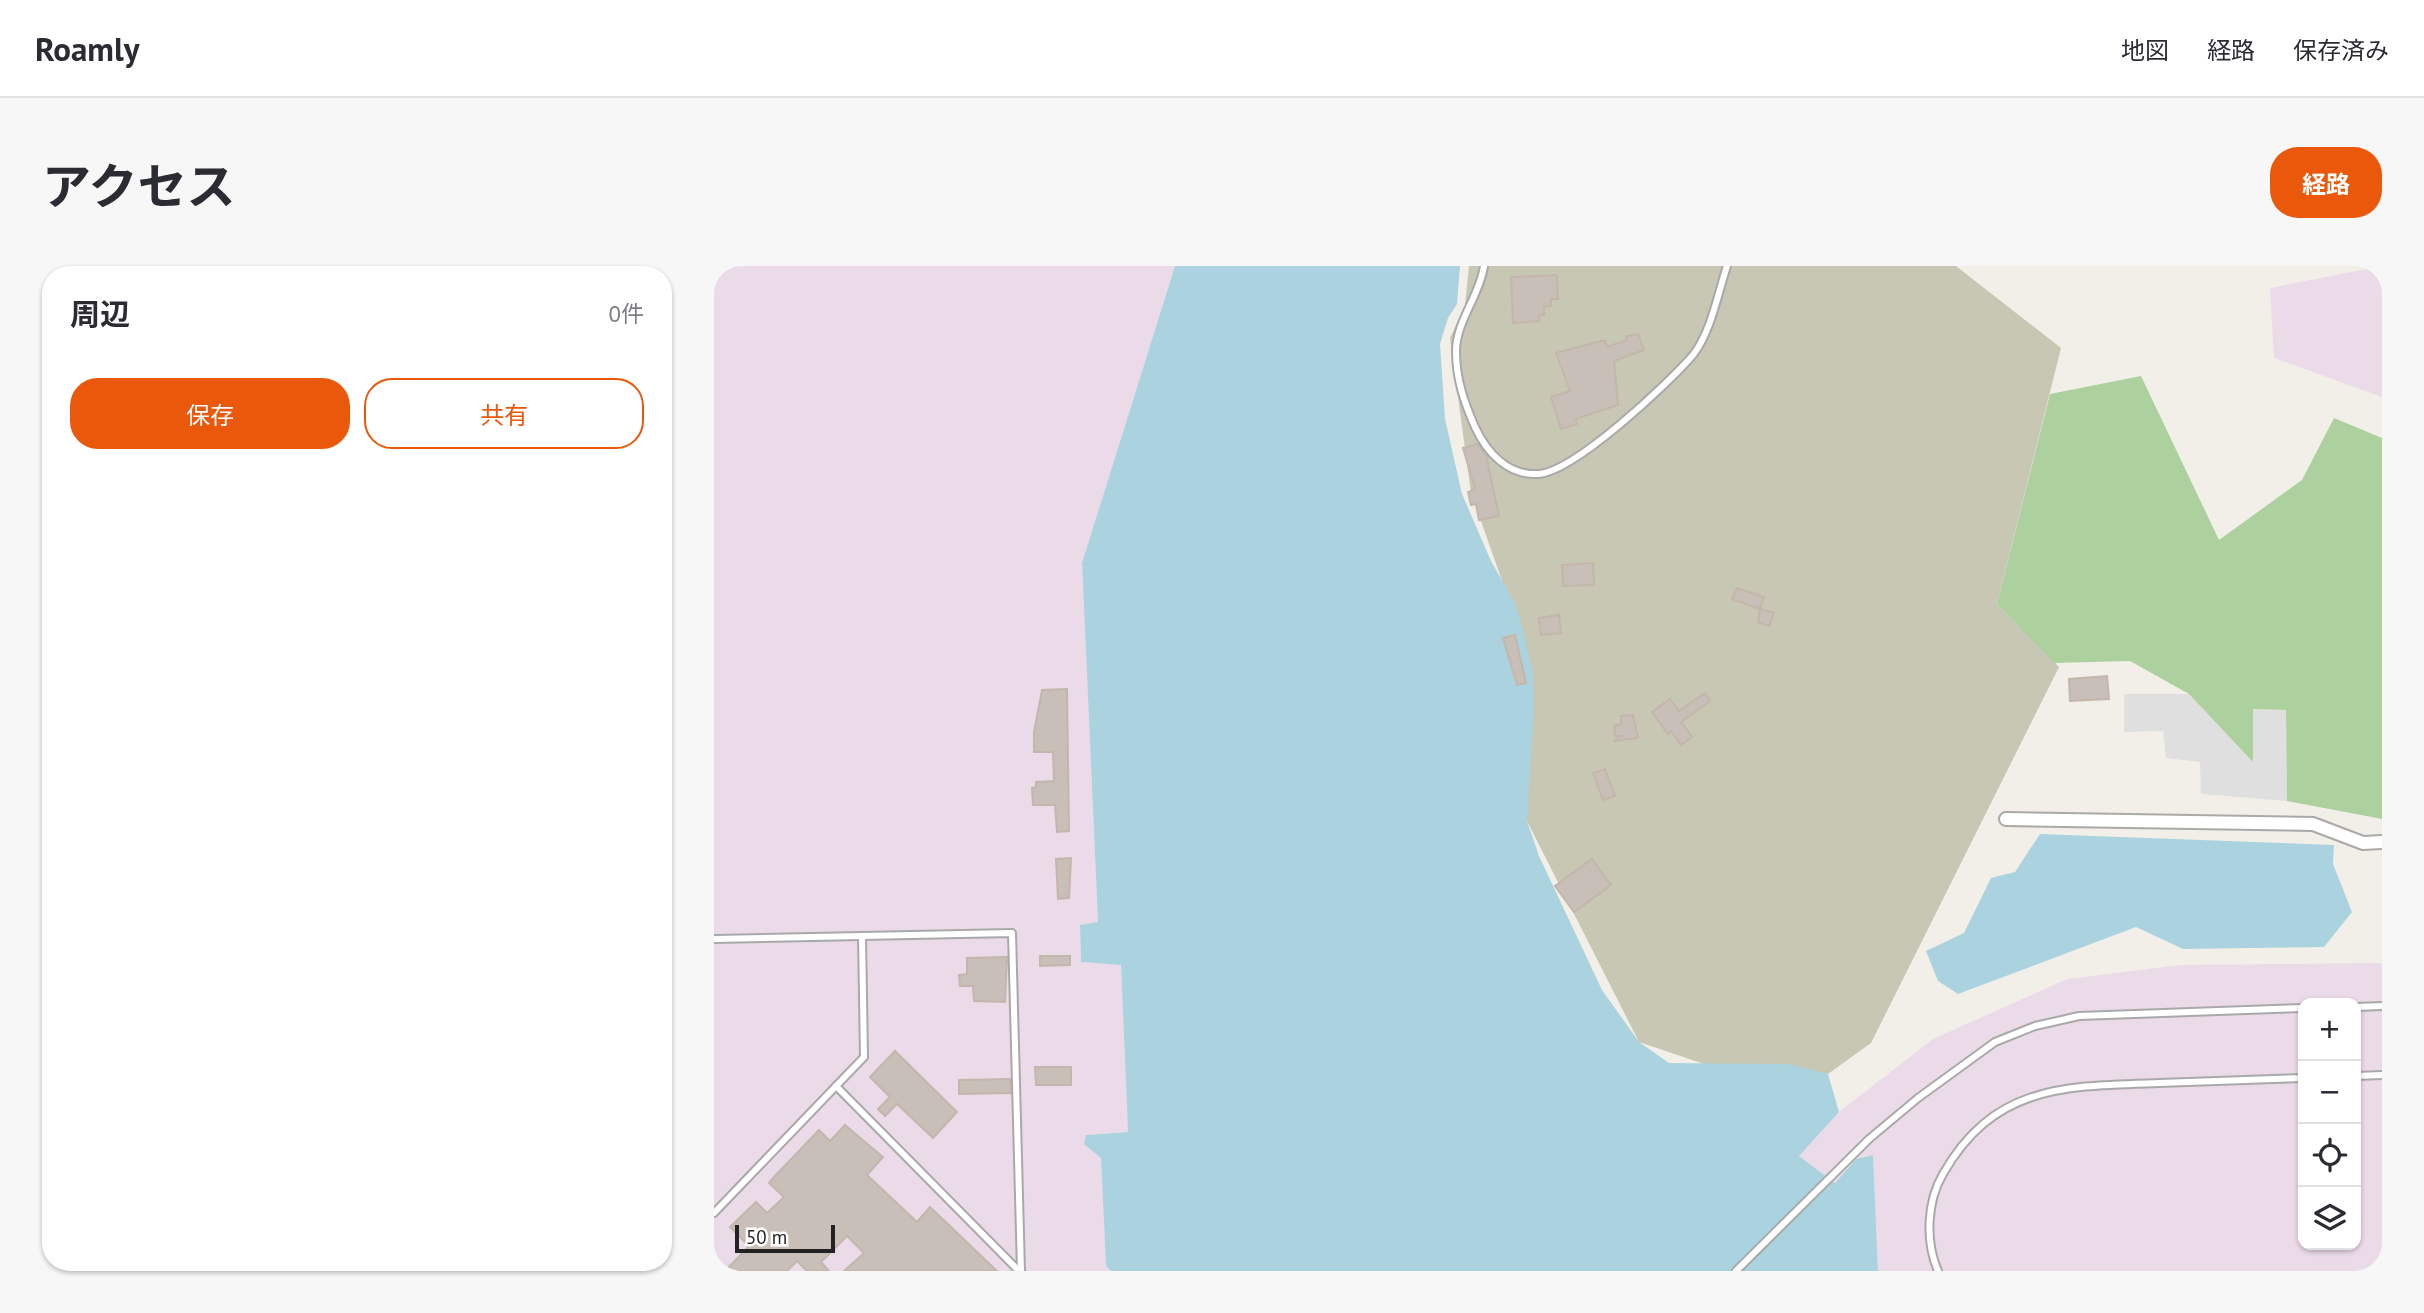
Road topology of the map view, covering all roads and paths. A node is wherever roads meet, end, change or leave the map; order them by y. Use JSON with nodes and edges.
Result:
{"nodes":[{"id":1,"x":1484,"y":266,"type":"edge"},
{"id":2,"x":1727,"y":266,"type":"edge"},
{"id":3,"x":2006,"y":819,"type":"dead end"},
{"id":4,"x":2382,"y":842,"type":"edge"},
{"id":5,"x":862,"y":936,"type":"junction"},
{"id":6,"x":714,"y":939,"type":"edge"},
{"id":7,"x":2382,"y":1006,"type":"edge"},
{"id":8,"x":2361,"y":1007,"type":"edge"},
{"id":9,"x":2298,"y":1008,"type":"edge"},
{"id":10,"x":2382,"y":1075,"type":"edge"},
{"id":11,"x":2361,"y":1076,"type":"edge"},
{"id":12,"x":2298,"y":1078,"type":"edge"},
{"id":13,"x":836,"y":1086,"type":"junction"},
{"id":14,"x":714,"y":1213,"type":"edge"},
{"id":15,"x":1020,"y":1271,"type":"edge"},
{"id":16,"x":1736,"y":1271,"type":"edge"},
{"id":17,"x":1938,"y":1271,"type":"edge"}],
"edges":[{"from":1,"to":2,"type":"lane"},
{"from":3,"to":4,"type":"street"},
{"from":5,"to":6,"type":"lane"},
{"from":5,"to":13,"type":"lane"},
{"from":5,"to":15,"type":"lane"},
{"from":7,"to":8,"type":"lane"},
{"from":9,"to":16,"type":"lane"},
{"from":10,"to":11,"type":"lane"},
{"from":12,"to":17,"type":"lane"},
{"from":13,"to":14,"type":"lane"},
{"from":13,"to":15,"type":"lane"}]}
